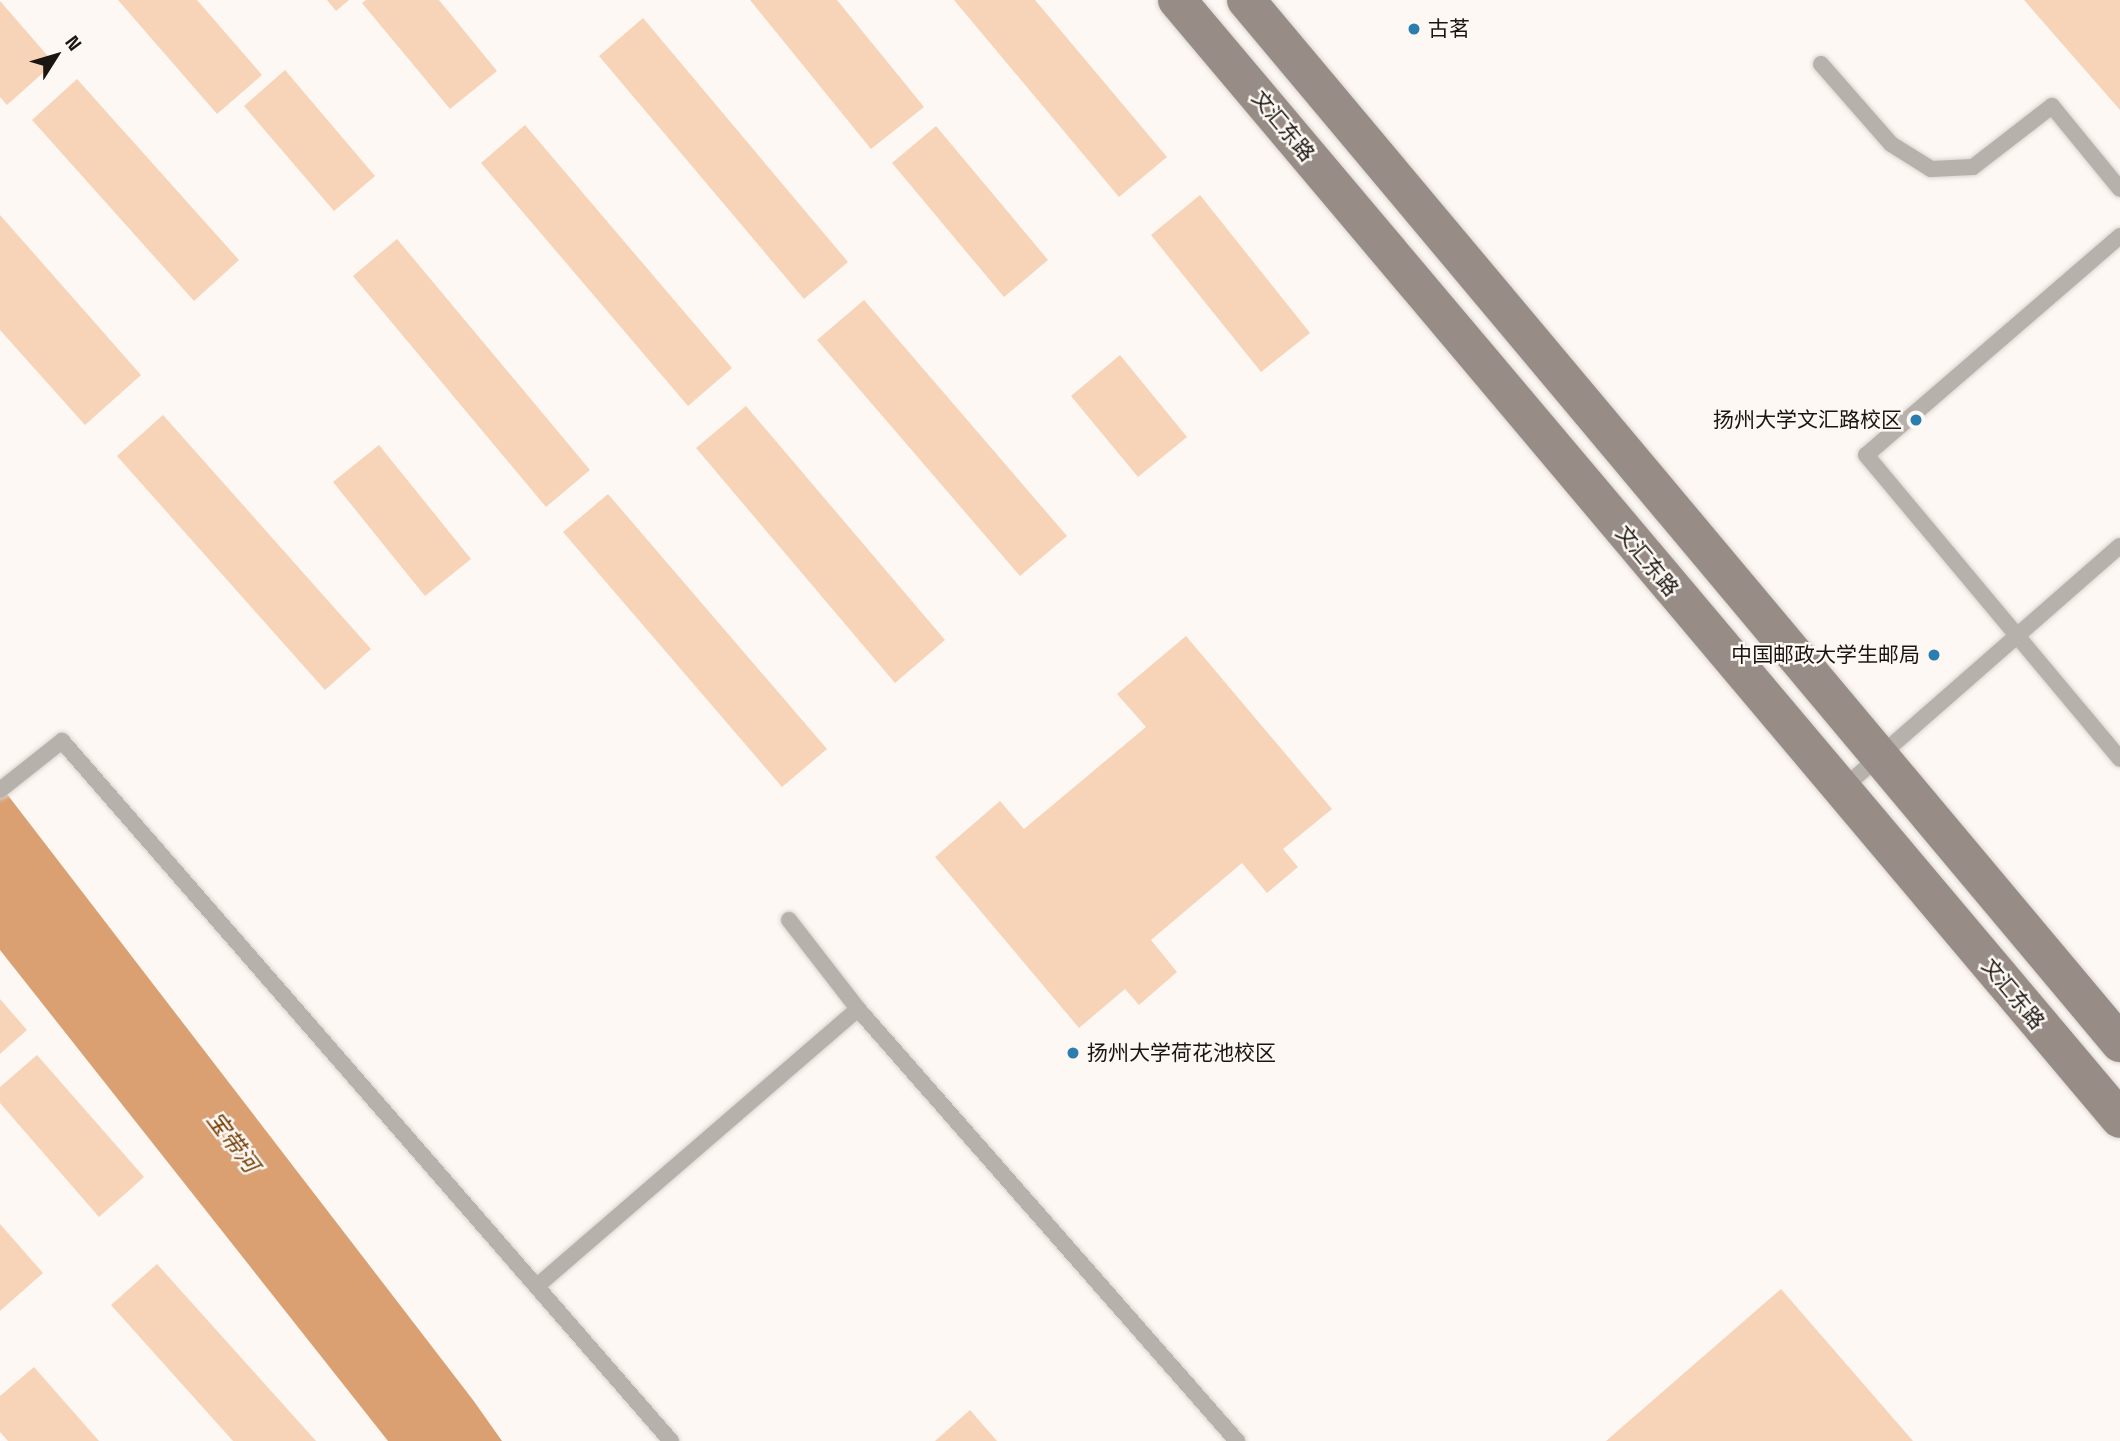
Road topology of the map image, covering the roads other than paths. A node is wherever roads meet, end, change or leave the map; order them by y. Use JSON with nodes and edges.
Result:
{"nodes":[{"id":1,"x":1177,"y":0,"type":"edge"},
{"id":2,"x":1246,"y":0,"type":"edge"},
{"id":3,"x":1821,"y":64,"type":"dead end"},
{"id":4,"x":2120,"y":189,"type":"edge"},
{"id":5,"x":2120,"y":236,"type":"edge"},
{"id":6,"x":2120,"y":546,"type":"edge"},
{"id":7,"x":2018,"y":635,"type":"junction"},
{"id":8,"x":1878,"y":758,"type":"junction"},
{"id":9,"x":2120,"y":759,"type":"edge"},
{"id":10,"x":4,"y":787,"type":"edge"},
{"id":11,"x":1840,"y":791,"type":"junction"},
{"id":12,"x":789,"y":920,"type":"dead end"},
{"id":13,"x":858,"y":1009,"type":"junction"},
{"id":14,"x":2120,"y":1044,"type":"edge"},
{"id":15,"x":2120,"y":1119,"type":"edge"},
{"id":16,"x":537,"y":1286,"type":"junction"},
{"id":17,"x":671,"y":1441,"type":"edge"},
{"id":18,"x":1237,"y":1441,"type":"edge"}],
"edges":[{"from":1,"to":11,"type":"main road","name":"文汇东路"},
{"from":2,"to":8,"type":"main road"},
{"from":3,"to":4,"type":"lane"},
{"from":5,"to":7,"type":"lane"},
{"from":6,"to":7,"type":"lane"},
{"from":7,"to":8,"type":"lane"},
{"from":7,"to":9,"type":"lane"},
{"from":8,"to":11,"type":"lane"},
{"from":8,"to":14,"type":"main road"},
{"from":10,"to":16,"type":"lane"},
{"from":11,"to":15,"type":"main road","name":"文汇东路"},
{"from":12,"to":13,"type":"lane"},
{"from":13,"to":16,"type":"lane"},
{"from":13,"to":18,"type":"lane"},
{"from":16,"to":17,"type":"lane"}]}
